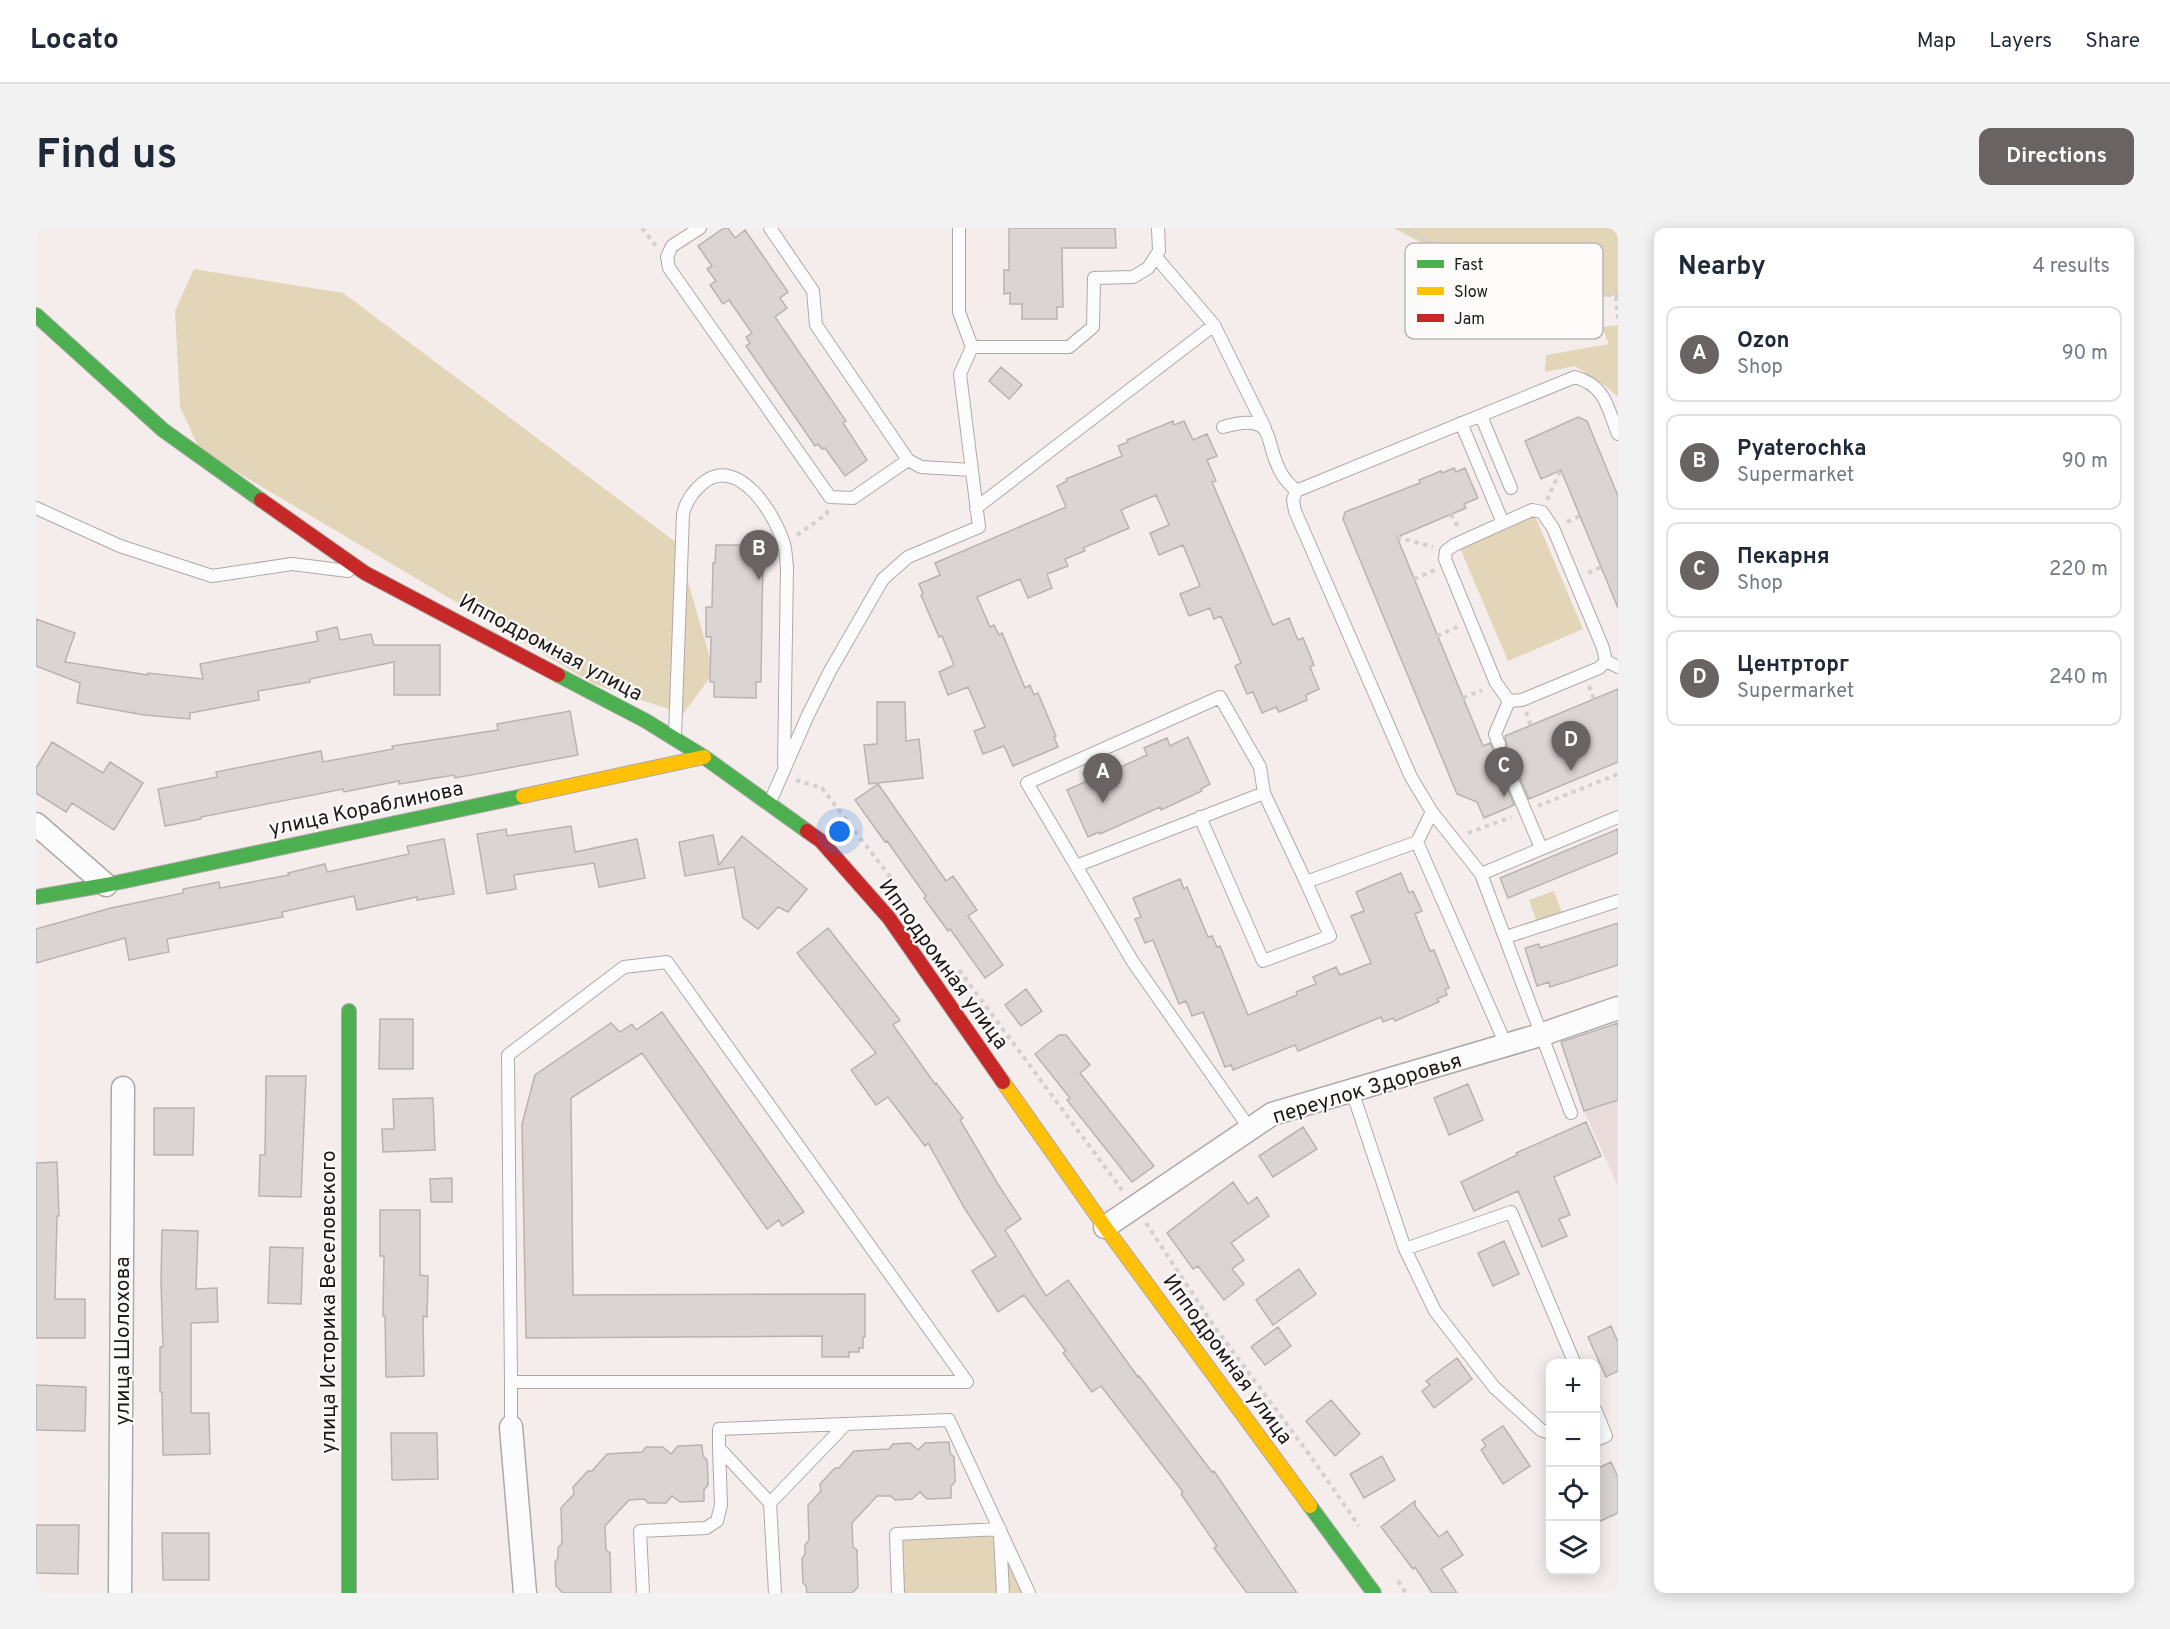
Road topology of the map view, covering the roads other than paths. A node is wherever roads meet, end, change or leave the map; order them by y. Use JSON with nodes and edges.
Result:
{"nodes":[{"id":1,"x":700,"y":228,"type":"edge"},
{"id":2,"x":770,"y":228,"type":"edge"},
{"id":3,"x":959,"y":228,"type":"edge"},
{"id":4,"x":1158,"y":228,"type":"edge"},
{"id":5,"x":1156,"y":257,"type":"junction"},
{"id":6,"x":36,"y":315,"type":"edge"},
{"id":7,"x":1214,"y":325,"type":"junction"},
{"id":8,"x":972,"y":347,"type":"junction"},
{"id":9,"x":1481,"y":416,"type":"junction"},
{"id":10,"x":1461,"y":423,"type":"junction"},
{"id":11,"x":1223,"y":427,"type":"dead end"},
{"id":12,"x":1265,"y":428,"type":"junction"},
{"id":13,"x":1618,"y":434,"type":"edge"},
{"id":14,"x":908,"y":460,"type":"junction"},
{"id":15,"x":971,"y":470,"type":"junction"},
{"id":16,"x":1511,"y":488,"type":"dead end"},
{"id":17,"x":1296,"y":491,"type":"junction"},
{"id":18,"x":36,"y":508,"type":"edge"},
{"id":19,"x":976,"y":508,"type":"junction"},
{"id":20,"x":1503,"y":523,"type":"junction"},
{"id":21,"x":365,"y":573,"type":"junction"},
{"id":22,"x":1606,"y":661,"type":"junction"},
{"id":23,"x":1618,"y":667,"type":"edge"},
{"id":24,"x":1509,"y":701,"type":"junction"},
{"id":25,"x":675,"y":739,"type":"junction"},
{"id":26,"x":1499,"y":744,"type":"dead end"},
{"id":27,"x":704,"y":757,"type":"junction"},
{"id":28,"x":783,"y":773,"type":"junction"},
{"id":29,"x":1513,"y":782,"type":"dead end"},
{"id":30,"x":1264,"y":793,"type":"junction"},
{"id":31,"x":770,"y":802,"type":"junction"},
{"id":32,"x":1432,"y":812,"type":"junction"},
{"id":33,"x":1200,"y":817,"type":"junction"},
{"id":34,"x":1618,"y":817,"type":"edge"},
{"id":35,"x":36,"y":824,"type":"edge"},
{"id":36,"x":1418,"y":843,"type":"junction"},
{"id":37,"x":1541,"y":848,"type":"junction"},
{"id":38,"x":1076,"y":866,"type":"junction"},
{"id":39,"x":1481,"y":874,"type":"junction"},
{"id":40,"x":1306,"y":882,"type":"junction"},
{"id":41,"x":106,"y":885,"type":"junction"},
{"id":42,"x":36,"y":897,"type":"edge"},
{"id":43,"x":1618,"y":901,"type":"edge"},
{"id":44,"x":1506,"y":937,"type":"junction"},
{"id":45,"x":1618,"y":1008,"type":"edge"},
{"id":46,"x":349,"y":1011,"type":"dead end"},
{"id":47,"x":1540,"y":1035,"type":"junction"},
{"id":48,"x":1506,"y":1045,"type":"junction"},
{"id":49,"x":123,"y":1088,"type":"dead end"},
{"id":50,"x":1352,"y":1091,"type":"junction"},
{"id":51,"x":1571,"y":1113,"type":"dead end"},
{"id":52,"x":1250,"y":1129,"type":"junction"},
{"id":53,"x":1106,"y":1227,"type":"junction"},
{"id":54,"x":1405,"y":1249,"type":"junction"},
{"id":55,"x":1573,"y":1359,"type":"edge"},
{"id":56,"x":511,"y":1382,"type":"junction"},
{"id":57,"x":1600,"y":1421,"type":"edge"},
{"id":58,"x":845,"y":1425,"type":"junction"},
{"id":59,"x":511,"y":1428,"type":"joint"},
{"id":60,"x":1546,"y":1432,"type":"edge"},
{"id":61,"x":1600,"y":1438,"type":"edge"},
{"id":62,"x":719,"y":1448,"type":"junction"},
{"id":63,"x":770,"y":1503,"type":"junction"},
{"id":64,"x":1000,"y":1529,"type":"junction"},
{"id":65,"x":120,"y":1593,"type":"edge"},
{"id":66,"x":349,"y":1593,"type":"edge"},
{"id":67,"x":525,"y":1593,"type":"edge"},
{"id":68,"x":643,"y":1593,"type":"edge"},
{"id":69,"x":775,"y":1593,"type":"edge"},
{"id":70,"x":898,"y":1593,"type":"edge"},
{"id":71,"x":1004,"y":1593,"type":"edge"},
{"id":72,"x":1029,"y":1593,"type":"edge"},
{"id":73,"x":1374,"y":1593,"type":"edge"}],
"edges":[{"from":1,"to":14,"type":"lane"},
{"from":2,"to":14,"type":"lane"},
{"from":3,"to":8,"type":"lane"},
{"from":4,"to":5,"type":"lane"},
{"from":5,"to":7,"type":"lane"},
{"from":5,"to":8,"type":"lane"},
{"from":6,"to":21,"type":"street","name":"Ипподромная улица"},
{"from":7,"to":12,"type":"lane"},
{"from":7,"to":19,"type":"lane"},
{"from":8,"to":15,"type":"lane"},
{"from":9,"to":10,"type":"lane"},
{"from":9,"to":13,"type":"lane"},
{"from":9,"to":16,"type":"lane"},
{"from":10,"to":17,"type":"lane"},
{"from":10,"to":20,"type":"lane"},
{"from":11,"to":12,"type":"lane"},
{"from":12,"to":17,"type":"lane"},
{"from":14,"to":15,"type":"lane"},
{"from":15,"to":19,"type":"lane"},
{"from":17,"to":32,"type":"lane"},
{"from":18,"to":21,"type":"lane"},
{"from":19,"to":28,"type":"lane"},
{"from":20,"to":22,"type":"lane"},
{"from":20,"to":24,"type":"lane"},
{"from":21,"to":25,"type":"street","name":"Ипподромная улица"},
{"from":22,"to":23,"type":"lane"},
{"from":22,"to":24,"type":"lane"},
{"from":24,"to":26,"type":"lane"},
{"from":25,"to":27,"type":"street","name":"Ипподромная улица"},
{"from":25,"to":28,"type":"lane"},
{"from":27,"to":31,"type":"street","name":"Ипподромная улица"},
{"from":27,"to":41,"type":"street","name":"улица Кораблинова"},
{"from":28,"to":31,"type":"lane"},
{"from":29,"to":37,"type":"lane"},
{"from":30,"to":33,"type":"lane"},
{"from":30,"to":38,"type":"lane"},
{"from":30,"to":40,"type":"lane"},
{"from":31,"to":53,"type":"street","name":"Ипподромная улица"},
{"from":32,"to":36,"type":"lane"},
{"from":32,"to":39,"type":"lane"},
{"from":33,"to":38,"type":"lane"},
{"from":33,"to":40,"type":"lane"},
{"from":34,"to":37,"type":"lane"},
{"from":35,"to":41,"type":"street"},
{"from":36,"to":40,"type":"lane"},
{"from":36,"to":48,"type":"lane"},
{"from":37,"to":39,"type":"lane"},
{"from":38,"to":52,"type":"lane"},
{"from":39,"to":44,"type":"lane"},
{"from":41,"to":42,"type":"street","name":"улица Кораблинова"},
{"from":43,"to":44,"type":"lane"},
{"from":44,"to":47,"type":"lane"},
{"from":45,"to":47,"type":"street","name":"переулок Здоровья"},
{"from":46,"to":66,"type":"street","name":"улица Историка Веселовского"},
{"from":47,"to":48,"type":"street","name":"переулок Здоровья"},
{"from":47,"to":51,"type":"lane"},
{"from":48,"to":50,"type":"street","name":"переулок Здоровья"},
{"from":49,"to":65,"type":"street","name":"улица Шолохова"},
{"from":50,"to":52,"type":"street","name":"переулок Здоровья"},
{"from":50,"to":54,"type":"lane"},
{"from":52,"to":53,"type":"street","name":"переулок Здоровья"},
{"from":53,"to":73,"type":"street","name":"Ипподромная улица"},
{"from":54,"to":55,"type":"lane"},
{"from":54,"to":60,"type":"lane"},
{"from":56,"to":56,"type":"lane"},
{"from":56,"to":59,"type":"lane"},
{"from":57,"to":61,"type":"lane"},
{"from":58,"to":62,"type":"lane"},
{"from":58,"to":63,"type":"lane"},
{"from":58,"to":64,"type":"lane"},
{"from":59,"to":67,"type":"street"},
{"from":62,"to":63,"type":"lane"},
{"from":62,"to":68,"type":"lane"},
{"from":63,"to":69,"type":"lane"},
{"from":64,"to":70,"type":"lane"},
{"from":64,"to":71,"type":"lane"},
{"from":64,"to":72,"type":"lane"}]}
